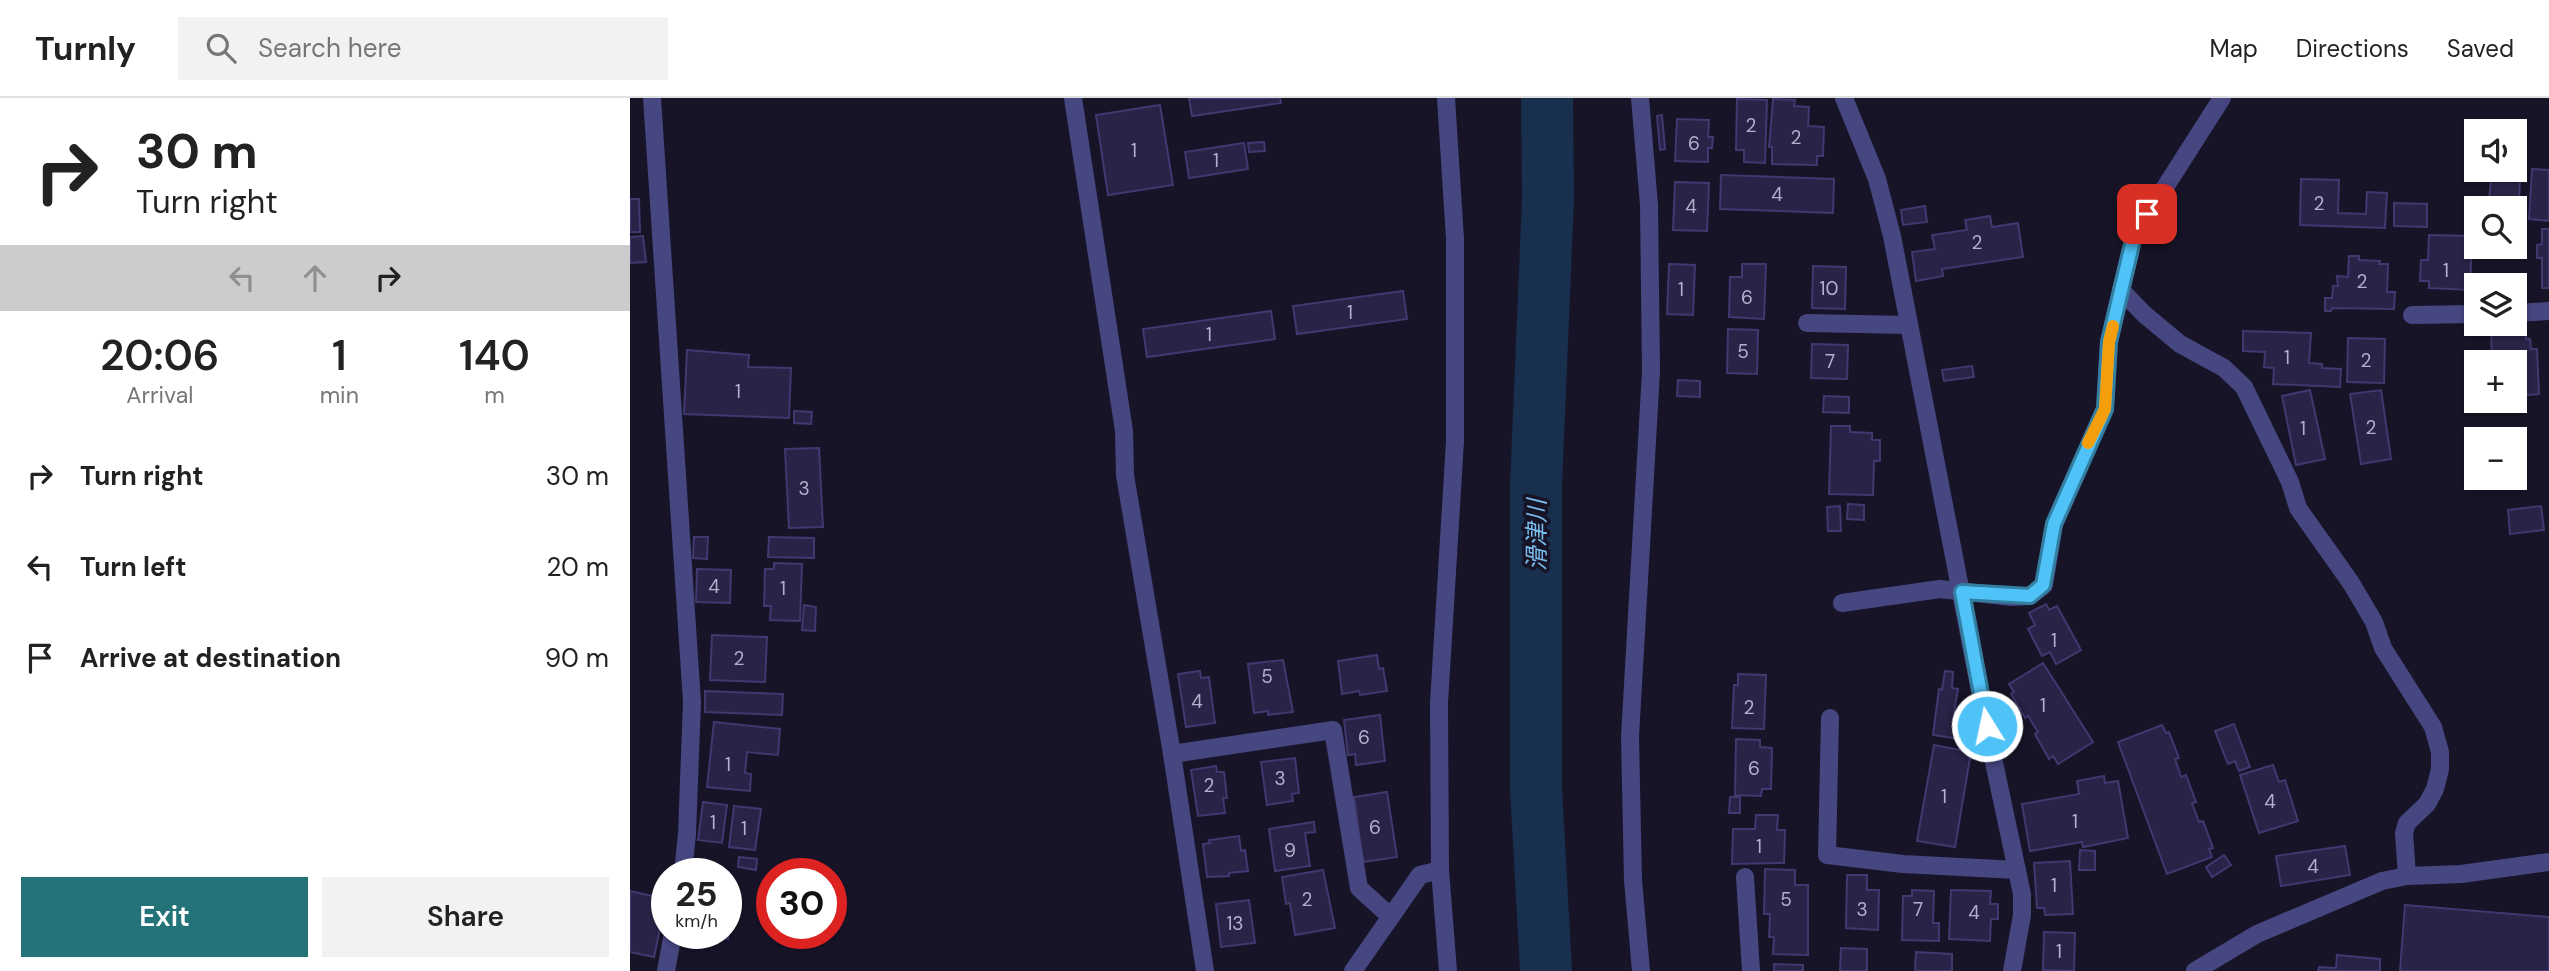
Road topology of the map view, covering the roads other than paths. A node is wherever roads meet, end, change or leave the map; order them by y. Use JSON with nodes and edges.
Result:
{"nodes":[{"id":1,"x":652,"y":98,"type":"edge"},
{"id":2,"x":1073,"y":98,"type":"edge"},
{"id":3,"x":1446,"y":98,"type":"edge"},
{"id":4,"x":1640,"y":98,"type":"edge"},
{"id":5,"x":1844,"y":98,"type":"edge"},
{"id":6,"x":2214,"y":100,"type":"edge"},
{"id":7,"x":2121,"y":290,"type":"junction"},
{"id":8,"x":2549,"y":311,"type":"edge"},
{"id":9,"x":2527,"y":312,"type":"edge"},
{"id":10,"x":2412,"y":314,"type":"dead end"},
{"id":11,"x":2464,"y":314,"type":"edge"},
{"id":12,"x":1807,"y":323,"type":"dead end"},
{"id":13,"x":1909,"y":325,"type":"junction"},
{"id":14,"x":1962,"y":592,"type":"junction"},
{"id":15,"x":1842,"y":603,"type":"dead end"},
{"id":16,"x":1830,"y":718,"type":"dead end"},
{"id":17,"x":1172,"y":754,"type":"junction"},
{"id":18,"x":685,"y":858,"type":"edge"},
{"id":19,"x":2549,"y":862,"type":"edge"},
{"id":20,"x":1440,"y":870,"type":"junction"},
{"id":21,"x":2017,"y":870,"type":"junction"},
{"id":22,"x":2407,"y":876,"type":"junction"},
{"id":23,"x":1745,"y":877,"type":"dead end"},
{"id":24,"x":1391,"y":917,"type":"junction"},
{"id":25,"x":670,"y":949,"type":"edge"},
{"id":26,"x":666,"y":971,"type":"edge"},
{"id":27,"x":1205,"y":971,"type":"edge"},
{"id":28,"x":1353,"y":971,"type":"edge"},
{"id":29,"x":1448,"y":971,"type":"edge"},
{"id":30,"x":1641,"y":971,"type":"edge"},
{"id":31,"x":1751,"y":971,"type":"edge"},
{"id":32,"x":2012,"y":971,"type":"edge"},
{"id":33,"x":2195,"y":971,"type":"edge"}],
"edges":[{"from":1,"to":18,"type":"street"},
{"from":2,"to":17,"type":"street"},
{"from":3,"to":20,"type":"street"},
{"from":4,"to":30,"type":"street"},
{"from":5,"to":13,"type":"street"},
{"from":6,"to":7,"type":"street"},
{"from":7,"to":14,"type":"street"},
{"from":7,"to":22,"type":"street"},
{"from":8,"to":9,"type":"street"},
{"from":10,"to":11,"type":"street"},
{"from":12,"to":13,"type":"street"},
{"from":13,"to":14,"type":"street"},
{"from":14,"to":15,"type":"street"},
{"from":14,"to":21,"type":"street"},
{"from":16,"to":21,"type":"street"},
{"from":17,"to":24,"type":"street"},
{"from":17,"to":27,"type":"street"},
{"from":19,"to":22,"type":"street"},
{"from":20,"to":24,"type":"street"},
{"from":20,"to":29,"type":"street"},
{"from":21,"to":32,"type":"street"},
{"from":22,"to":33,"type":"street"},
{"from":23,"to":31,"type":"street"},
{"from":24,"to":28,"type":"street"},
{"from":25,"to":26,"type":"street"}]}
